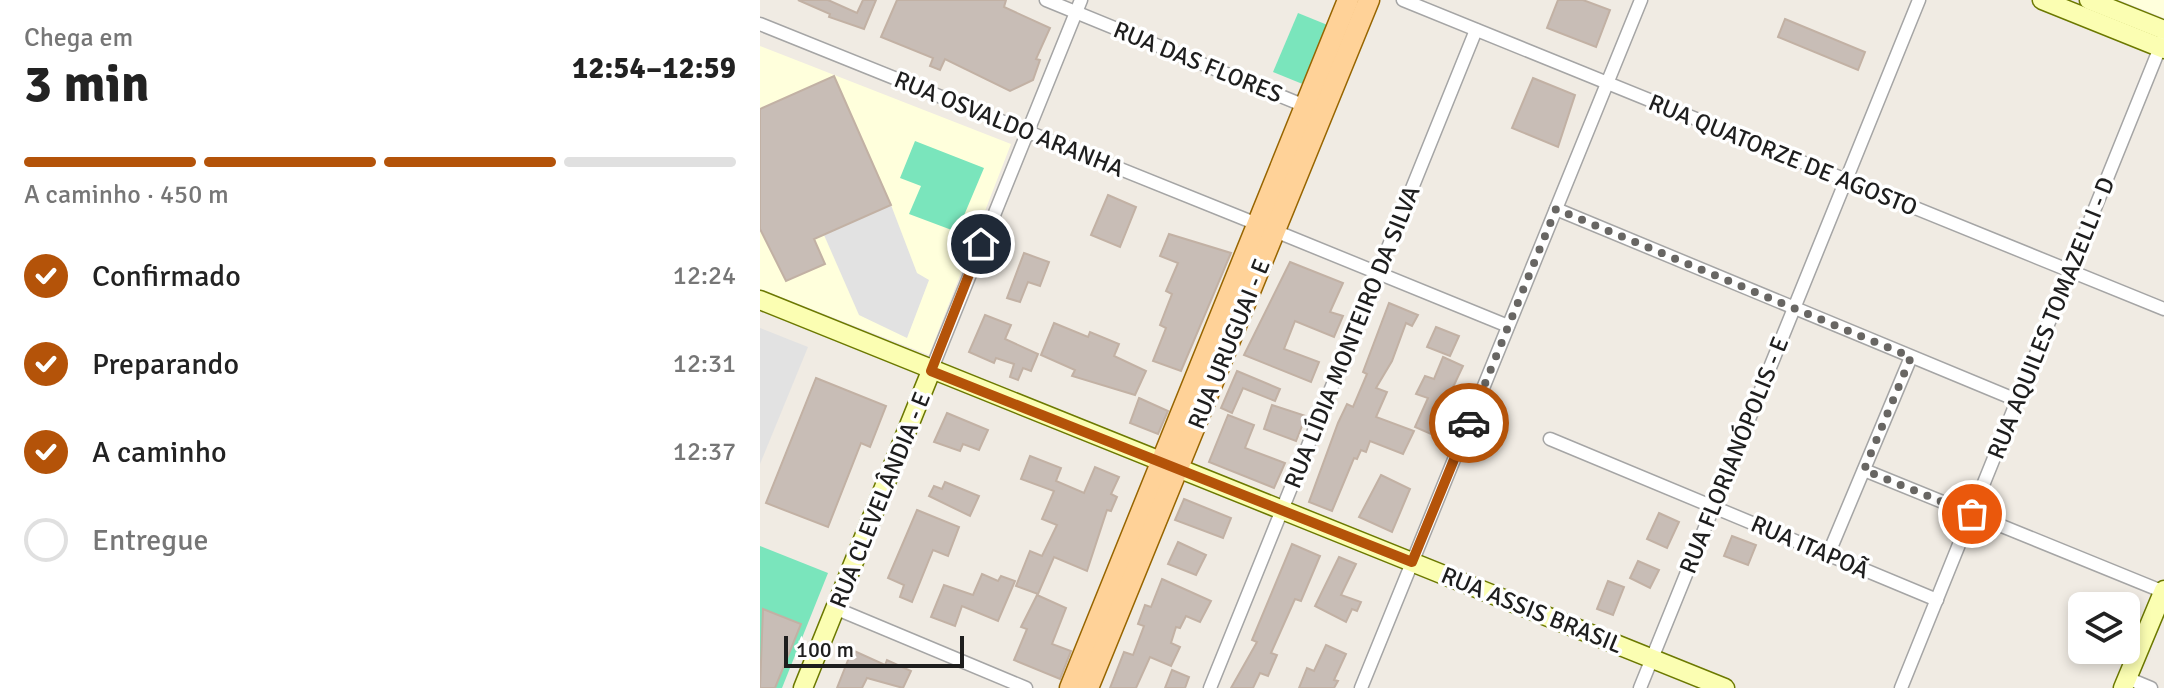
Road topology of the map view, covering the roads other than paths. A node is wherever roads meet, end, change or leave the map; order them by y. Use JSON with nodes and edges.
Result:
{"nodes":[{"id":1,"x":1046,"y":0,"type":"edge"},
{"id":2,"x":1348,"y":0,"type":"edge"},
{"id":3,"x":1369,"y":0,"type":"edge"},
{"id":4,"x":1403,"y":0,"type":"edge"},
{"id":5,"x":1641,"y":0,"type":"edge"},
{"id":6,"x":1919,"y":0,"type":"edge"},
{"id":7,"x":2042,"y":0,"type":"edge"},
{"id":8,"x":2089,"y":0,"type":"edge"},
{"id":9,"x":1078,"y":6,"type":"edge"},
{"id":10,"x":760,"y":24,"type":"edge"},
{"id":11,"x":1476,"y":30,"type":"junction"},
{"id":12,"x":2163,"y":41,"type":"edge"},
{"id":13,"x":1607,"y":83,"type":"junction"},
{"id":14,"x":1305,"y":106,"type":"junction"},
{"id":15,"x":1026,"y":131,"type":"junction"},
{"id":16,"x":1846,"y":180,"type":"junction"},
{"id":17,"x":1556,"y":209,"type":"junction"},
{"id":18,"x":1266,"y":228,"type":"junction"},
{"id":19,"x":2071,"y":271,"type":"junction"},
{"id":20,"x":1378,"y":273,"type":"junction"},
{"id":21,"x":760,"y":300,"type":"edge"},
{"id":22,"x":1794,"y":308,"type":"junction"},
{"id":23,"x":2164,"y":309,"type":"edge"},
{"id":24,"x":1508,"y":326,"type":"junction"},
{"id":25,"x":1911,"y":357,"type":"junction"},
{"id":26,"x":931,"y":371,"type":"junction"},
{"id":27,"x":2019,"y":401,"type":"junction"},
{"id":28,"x":1550,"y":439,"type":"dead end"},
{"id":29,"x":1170,"y":465,"type":"junction"},
{"id":30,"x":1864,"y":470,"type":"junction"},
{"id":31,"x":1713,"y":507,"type":"junction"},
{"id":32,"x":1282,"y":510,"type":"junction"},
{"id":33,"x":1972,"y":514,"type":"junction"},
{"id":34,"x":1828,"y":555,"type":"junction"},
{"id":35,"x":1412,"y":562,"type":"junction"},
{"id":36,"x":2164,"y":591,"type":"edge"},
{"id":37,"x":1937,"y":600,"type":"junction"},
{"id":38,"x":837,"y":609,"type":"junction"},
{"id":39,"x":1652,"y":658,"type":"junction"},
{"id":40,"x":2125,"y":683,"type":"edge"},
{"id":41,"x":803,"y":688,"type":"edge"},
{"id":42,"x":1026,"y":688,"type":"edge"},
{"id":43,"x":1070,"y":688,"type":"edge"},
{"id":44,"x":1088,"y":688,"type":"edge"},
{"id":45,"x":1210,"y":688,"type":"edge"},
{"id":46,"x":1361,"y":688,"type":"edge"},
{"id":47,"x":1640,"y":688,"type":"edge"},
{"id":48,"x":1725,"y":688,"type":"edge"},
{"id":49,"x":1901,"y":688,"type":"edge"},
{"id":50,"x":2151,"y":688,"type":"edge"}],
"edges":[{"from":1,"to":9,"type":"street","name":"RUA DAS FLORES"},
{"from":2,"to":14,"type":"main road","name":"RUA URUGUAI - E"},
{"from":3,"to":18,"type":"main road","name":"RUA URUGUAI - E"},
{"from":4,"to":11,"type":"street","name":"RUA QUATORZE DE AGOSTO"},
{"from":5,"to":13,"type":"street"},
{"from":6,"to":16,"type":"street","name":"RUA FLORIANÓPOLIS - E"},
{"from":7,"to":12,"type":"street"},
{"from":8,"to":12,"type":"street"},
{"from":9,"to":14,"type":"street","name":"RUA DAS FLORES"},
{"from":9,"to":15,"type":"street","name":"RUA CLEVELÂNDIA - E"},
{"from":10,"to":15,"type":"street","name":"RUA OSVALDO ARANHA"},
{"from":11,"to":13,"type":"street","name":"RUA QUATORZE DE AGOSTO"},
{"from":11,"to":20,"type":"street","name":"RUA LÍDIA MONTEIRO DA SILVA"},
{"from":12,"to":19,"type":"street","name":"RUA AQUILES TOMAZELLI - D"},
{"from":13,"to":16,"type":"street","name":"RUA QUATORZE DE AGOSTO"},
{"from":13,"to":17,"type":"street"},
{"from":14,"to":18,"type":"main road","name":"RUA URUGUAI - E"},
{"from":15,"to":18,"type":"street","name":"RUA OSVALDO ARANHA"},
{"from":15,"to":26,"type":"street","name":"RUA CLEVELÂNDIA - E"},
{"from":16,"to":19,"type":"street","name":"RUA QUATORZE DE AGOSTO"},
{"from":16,"to":22,"type":"street","name":"RUA FLORIANÓPOLIS - E"},
{"from":17,"to":22,"type":"street"},
{"from":17,"to":24,"type":"street"},
{"from":18,"to":20,"type":"street","name":"RUA OSVALDO ARANHA"},
{"from":18,"to":29,"type":"main road","name":"RUA URUGUAI - E"},
{"from":19,"to":23,"type":"street","name":"RUA QUATORZE DE AGOSTO"},
{"from":19,"to":27,"type":"street","name":"RUA AQUILES TOMAZELLI - D"},
{"from":20,"to":24,"type":"street","name":"RUA OSVALDO ARANHA"},
{"from":20,"to":32,"type":"street","name":"RUA LÍDIA MONTEIRO DA SILVA"},
{"from":21,"to":26,"type":"street","name":"RUA ASSIS BRASIL"},
{"from":22,"to":25,"type":"street"},
{"from":22,"to":31,"type":"street","name":"RUA FLORIANÓPOLIS - E"},
{"from":24,"to":35,"type":"street"},
{"from":25,"to":27,"type":"street"},
{"from":25,"to":30,"type":"street"},
{"from":26,"to":29,"type":"street","name":"RUA ASSIS BRASIL"},
{"from":26,"to":38,"type":"street","name":"RUA CLEVELÂNDIA - E"},
{"from":27,"to":33,"type":"street","name":"RUA AQUILES TOMAZELLI - D"},
{"from":28,"to":31,"type":"street","name":"RUA ITAPOÃ"},
{"from":29,"to":32,"type":"street","name":"RUA ASSIS BRASIL"},
{"from":29,"to":43,"type":"main road","name":"RUA URUGUAI - E"},
{"from":29,"to":44,"type":"main road","name":"RUA URUGUAI - E"},
{"from":30,"to":33,"type":"street"},
{"from":30,"to":34,"type":"street"},
{"from":31,"to":34,"type":"street","name":"RUA ITAPOÃ"},
{"from":31,"to":39,"type":"street","name":"RUA FLORIANÓPOLIS - E"},
{"from":32,"to":35,"type":"street","name":"RUA ASSIS BRASIL"},
{"from":32,"to":45,"type":"street","name":"RUA LÍDIA MONTEIRO DA SILVA"},
{"from":33,"to":36,"type":"street"},
{"from":33,"to":37,"type":"street","name":"RUA AQUILES TOMAZELLI - D"},
{"from":34,"to":37,"type":"street","name":"RUA ITAPOÃ"},
{"from":35,"to":39,"type":"street","name":"RUA ASSIS BRASIL"},
{"from":35,"to":46,"type":"street"},
{"from":36,"to":40,"type":"street"},
{"from":37,"to":49,"type":"street","name":"RUA AQUILES TOMAZELLI - D"},
{"from":38,"to":41,"type":"street","name":"RUA CLEVELÂNDIA - E"},
{"from":38,"to":42,"type":"street"},
{"from":39,"to":47,"type":"street","name":"RUA FLORIANÓPOLIS - E"},
{"from":39,"to":48,"type":"street","name":"RUA ASSIS BRASIL"},
{"from":40,"to":50,"type":"street"}]}
